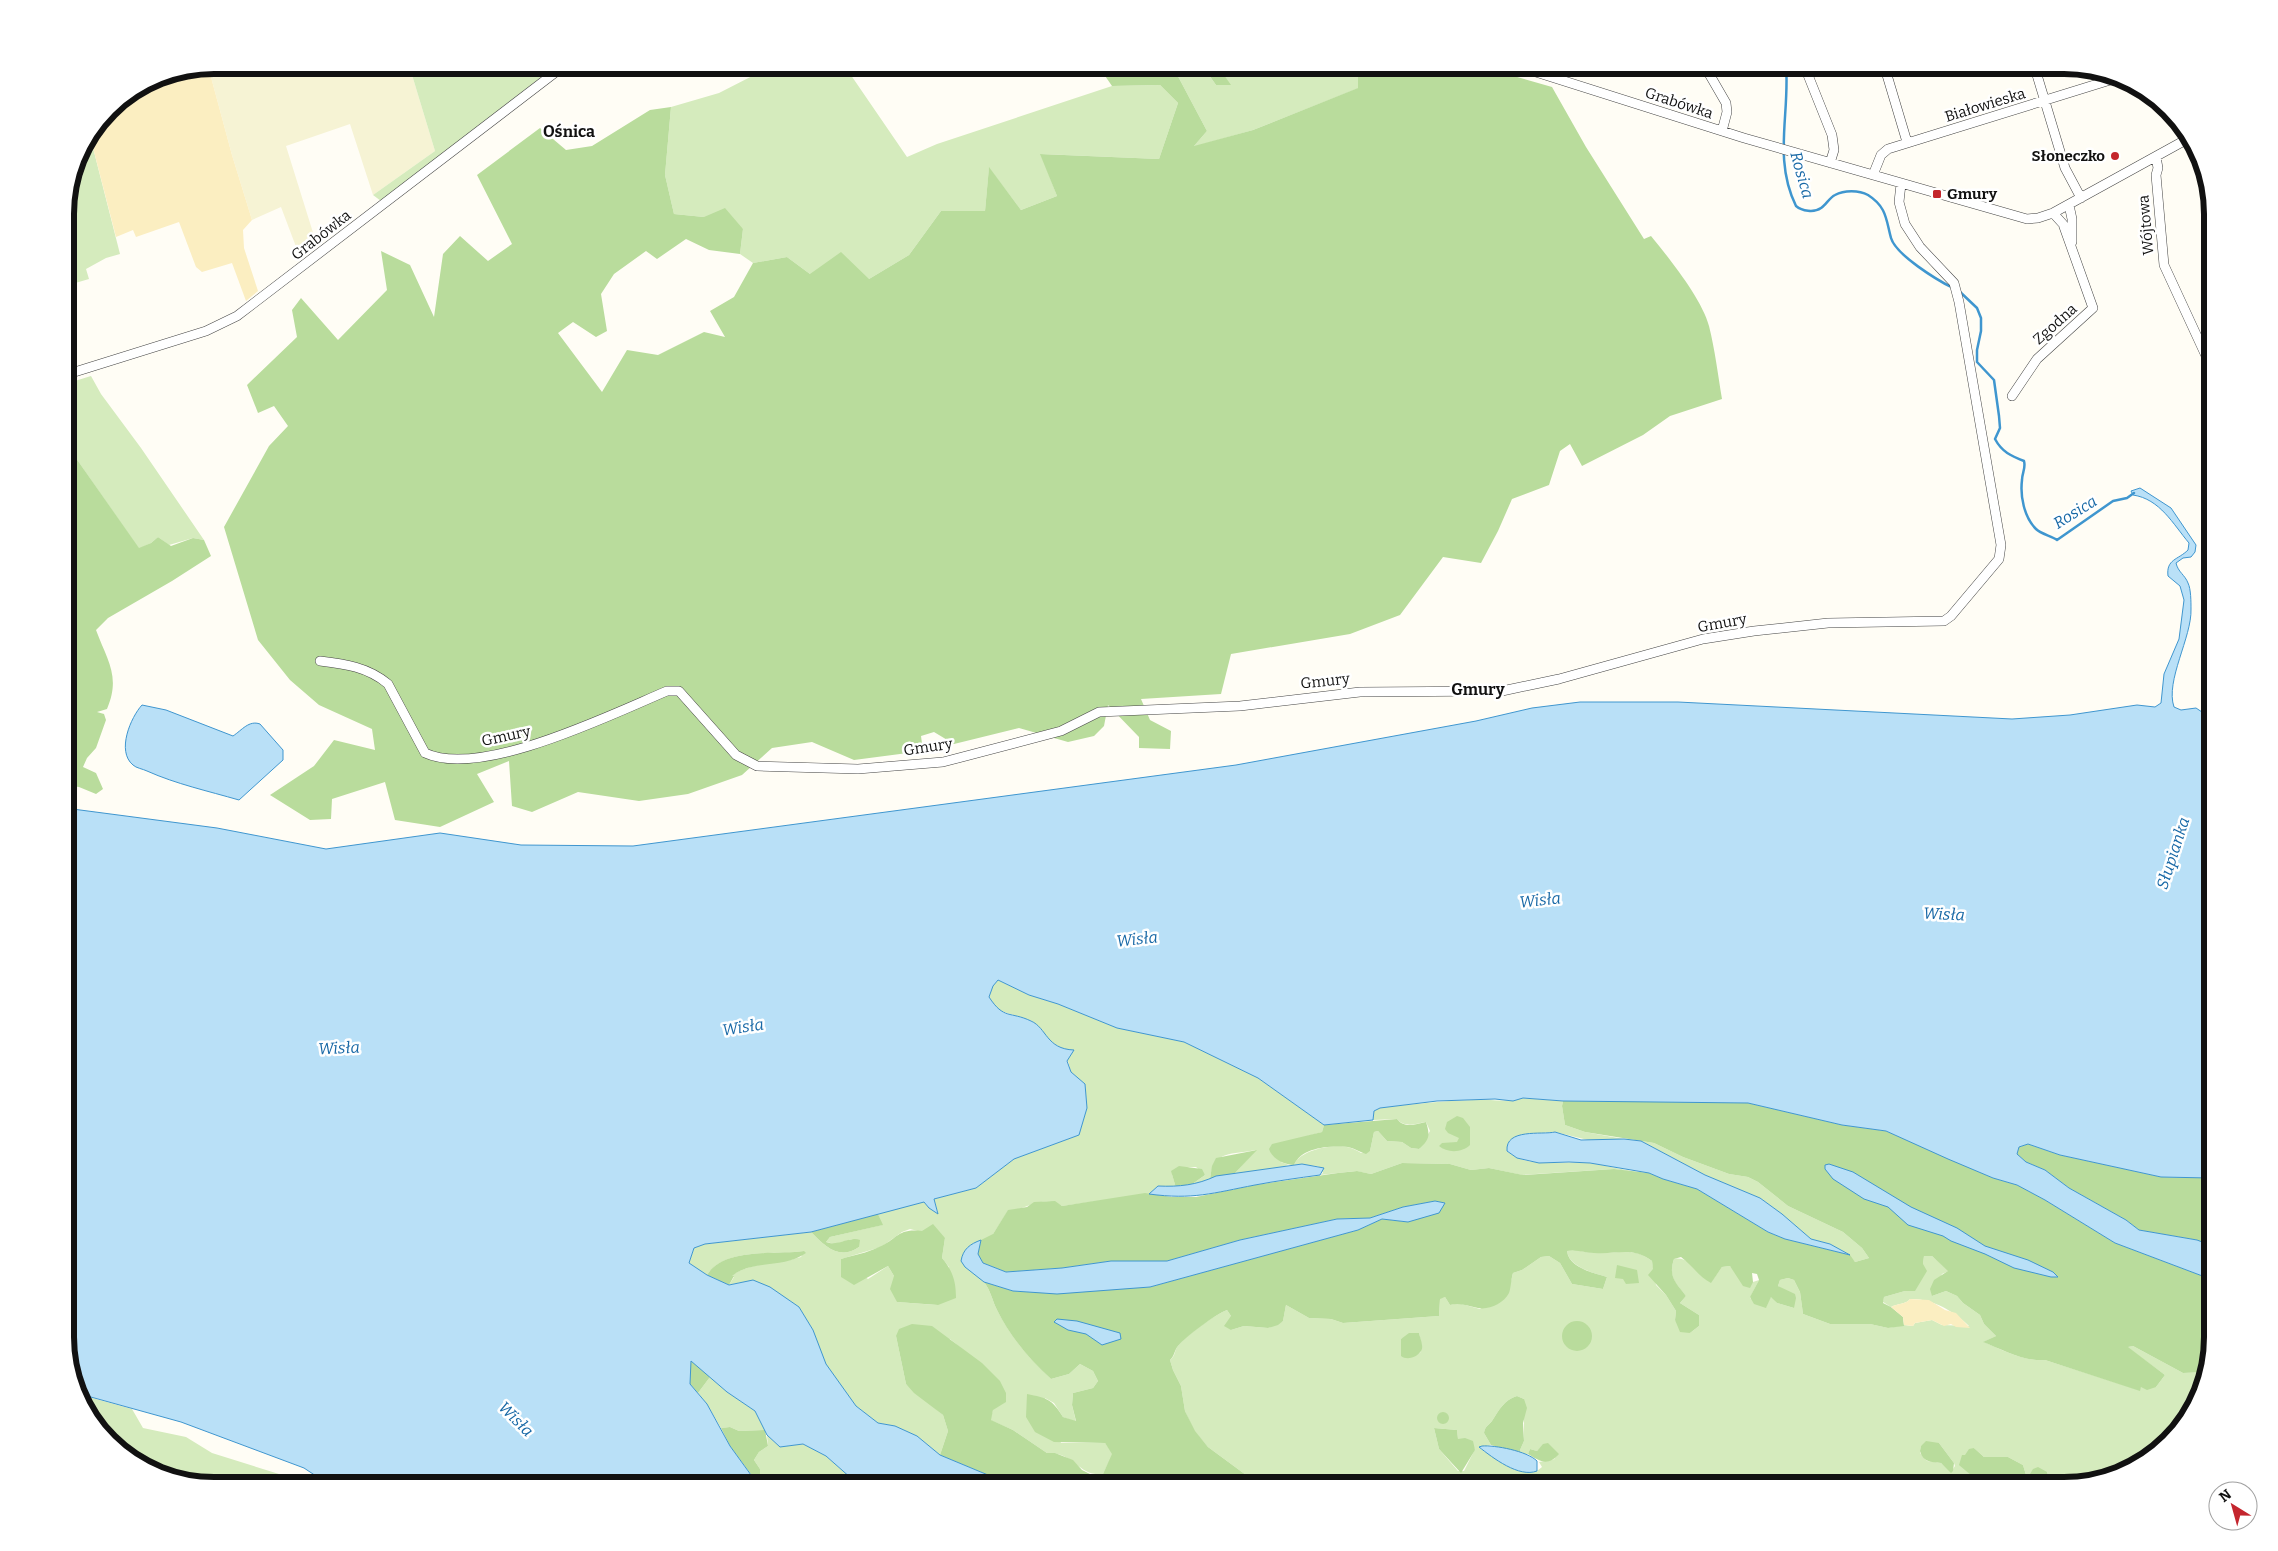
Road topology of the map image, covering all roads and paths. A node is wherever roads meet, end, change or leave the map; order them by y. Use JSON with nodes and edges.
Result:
{"nodes":[{"id":1,"x":553,"y":74,"type":"edge"},
{"id":2,"x":1542,"y":74,"type":"edge"},
{"id":3,"x":1709,"y":74,"type":"edge"},
{"id":4,"x":1808,"y":74,"type":"edge"},
{"id":5,"x":1887,"y":74,"type":"edge"},
{"id":6,"x":2036,"y":74,"type":"edge"},
{"id":7,"x":2108,"y":81,"type":"edge"},
{"id":8,"x":2044,"y":101,"type":"junction"},
{"id":9,"x":1722,"y":131,"type":"junction"},
{"id":10,"x":2184,"y":141,"type":"edge"},
{"id":11,"x":1907,"y":142,"type":"junction"},
{"id":12,"x":2156,"y":157,"type":"junction"},
{"id":13,"x":1830,"y":163,"type":"junction"},
{"id":14,"x":1873,"y":175,"type":"junction"},
{"id":15,"x":1901,"y":184,"type":"junction"},
{"id":16,"x":2081,"y":198,"type":"junction"},
{"id":17,"x":2069,"y":205,"type":"junction"},
{"id":18,"x":2054,"y":213,"type":"junction"},
{"id":19,"x":2072,"y":250,"type":"junction"},
{"id":20,"x":2204,"y":352,"type":"edge"},
{"id":21,"x":74,"y":372,"type":"edge"},
{"id":22,"x":2012,"y":396,"type":"dead end"},
{"id":23,"x":320,"y":661,"type":"dead end"}],
"edges":[{"from":1,"to":21,"type":"street","name":"Grabówka"},
{"from":2,"to":9,"type":"street","name":"Grabówka"},
{"from":3,"to":9,"type":"street"},
{"from":4,"to":13,"type":"street"},
{"from":5,"to":11,"type":"street"},
{"from":6,"to":8,"type":"street"},
{"from":7,"to":8,"type":"street","name":"Białowieska"},
{"from":8,"to":11,"type":"street","name":"Białowieska"},
{"from":8,"to":16,"type":"street"},
{"from":9,"to":13,"type":"street","name":"Grabówka"},
{"from":10,"to":12,"type":"street","name":"Grabówka"},
{"from":11,"to":14,"type":"street","name":"Białowieska"},
{"from":12,"to":16,"type":"street","name":"Grabówka"},
{"from":12,"to":20,"type":"street","name":"Wójtowa"},
{"from":13,"to":14,"type":"street","name":"Grabówka"},
{"from":14,"to":15,"type":"street","name":"Grabówka"},
{"from":15,"to":18,"type":"street","name":"Grabówka"},
{"from":15,"to":23,"type":"street","name":"Gmury"},
{"from":16,"to":17,"type":"street","name":"Grabówka"},
{"from":17,"to":18,"type":"street","name":"Grabówka"},
{"from":17,"to":19,"type":"street"},
{"from":18,"to":19,"type":"street","name":"Zgodna"},
{"from":19,"to":22,"type":"street","name":"Zgodna"}]}
